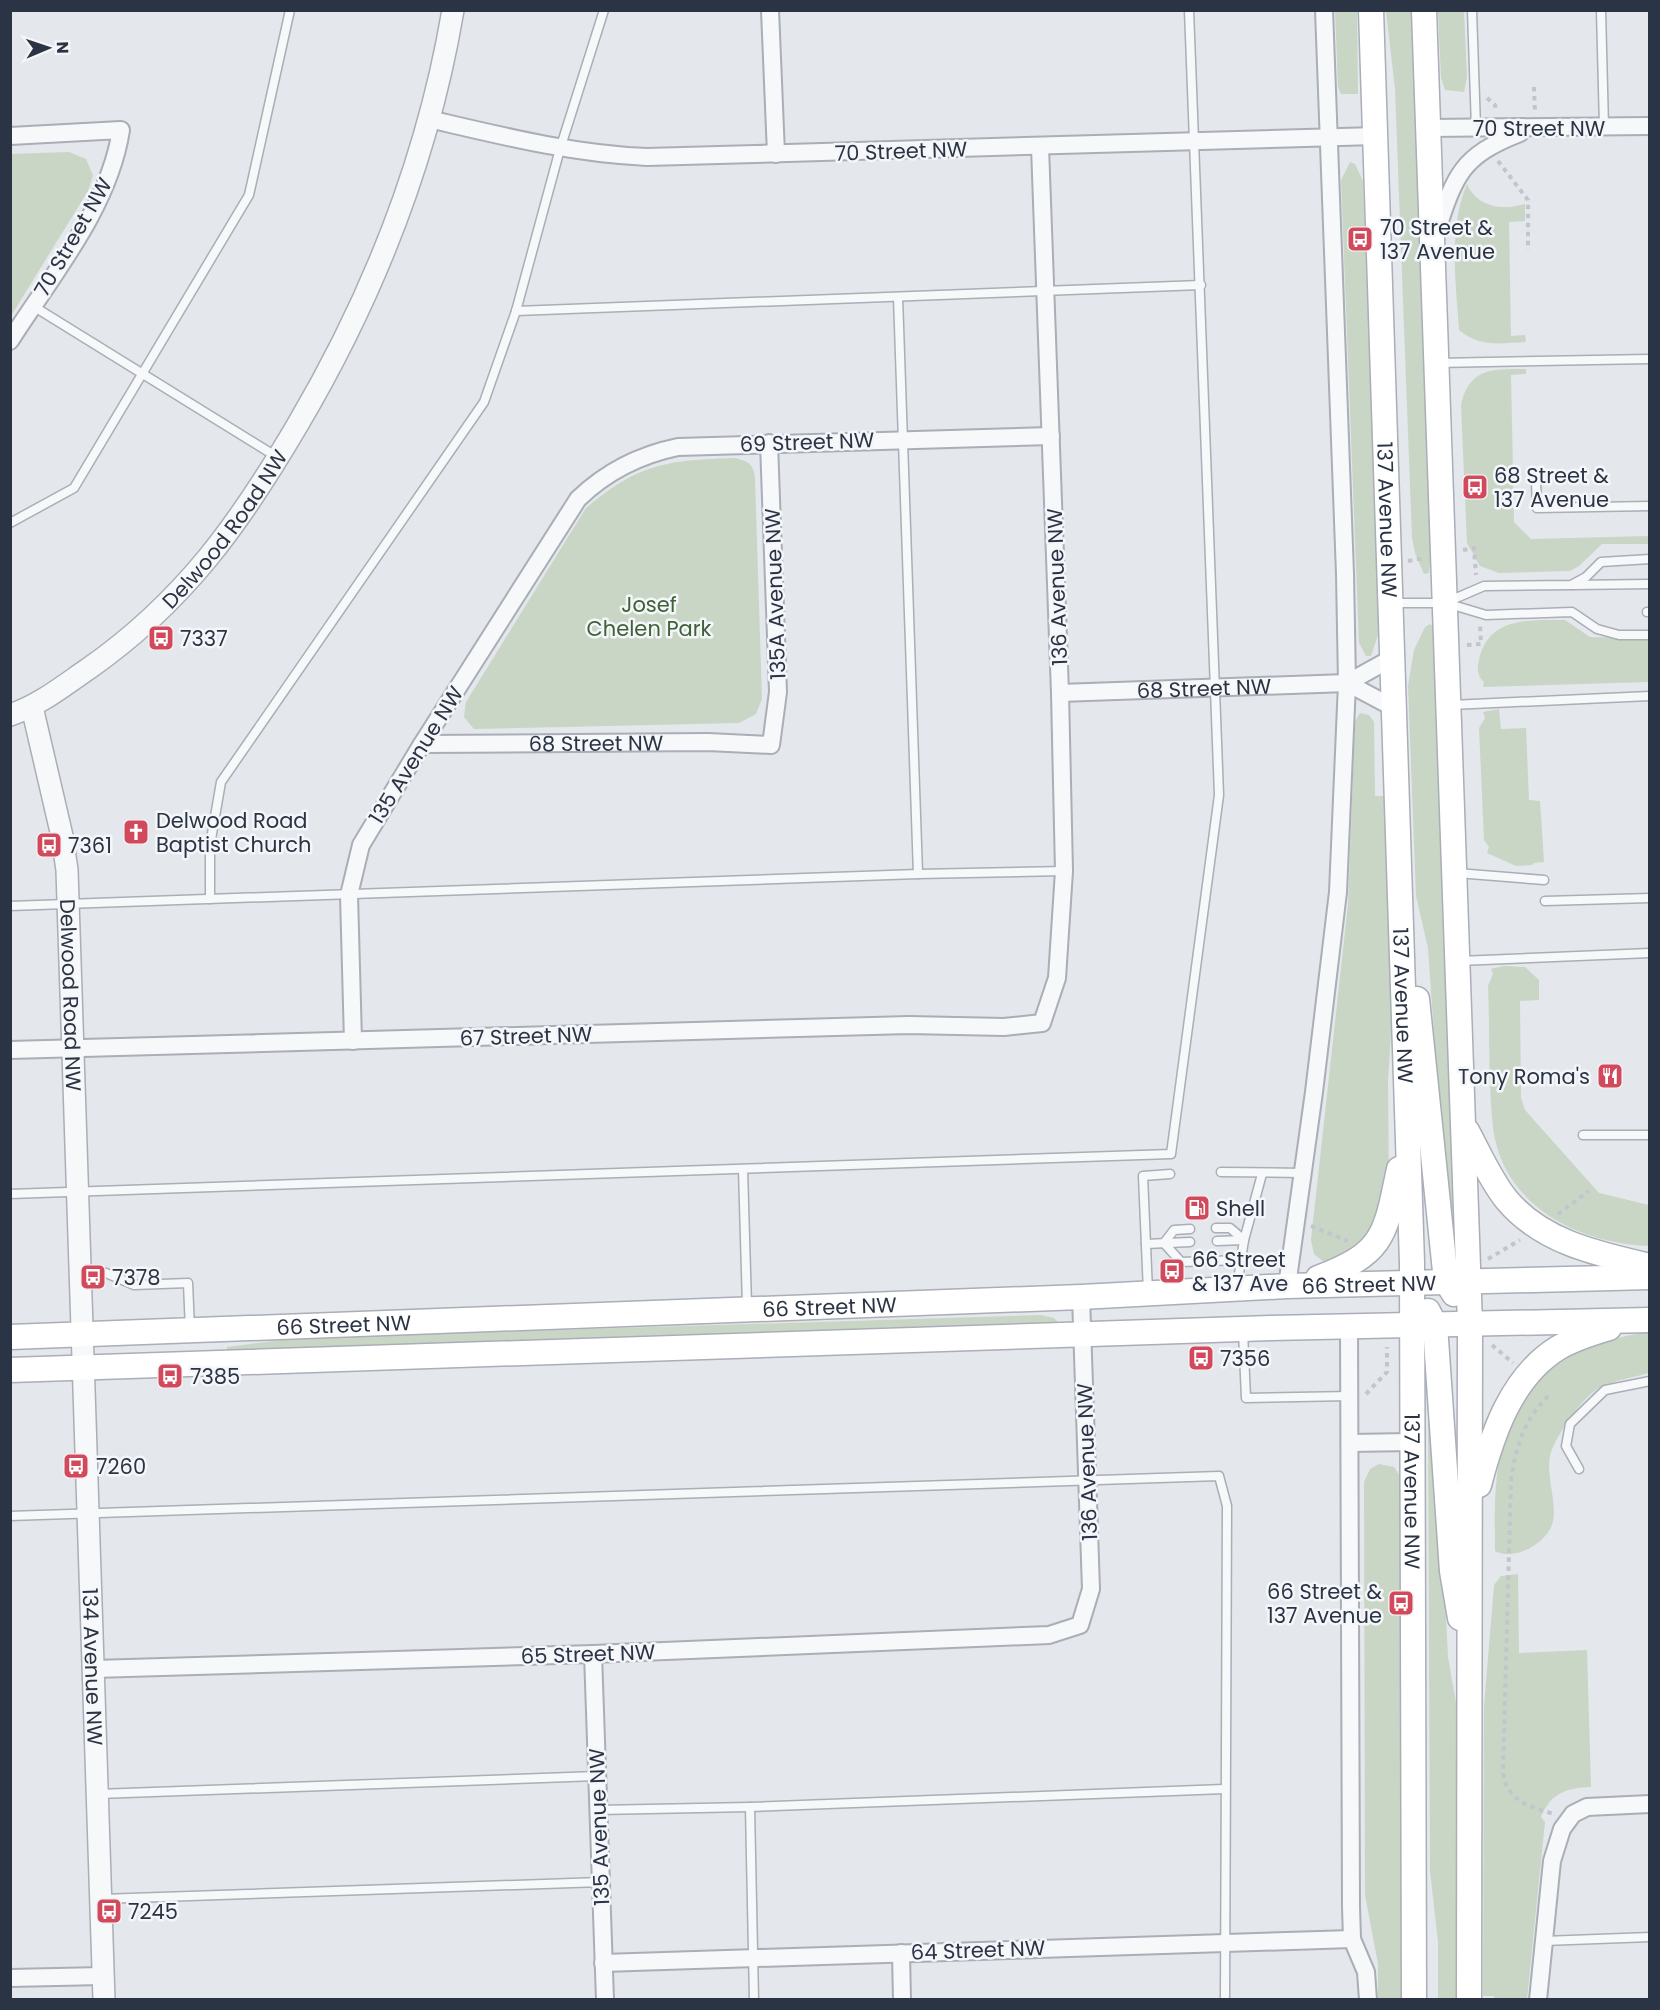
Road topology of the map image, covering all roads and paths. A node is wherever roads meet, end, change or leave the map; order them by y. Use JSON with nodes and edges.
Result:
{"nodes":[{"id":1,"x":290,"y":10,"type":"edge"},
{"id":2,"x":453,"y":10,"type":"edge"},
{"id":3,"x":604,"y":10,"type":"edge"},
{"id":4,"x":770,"y":10,"type":"edge"},
{"id":5,"x":1189,"y":10,"type":"edge"},
{"id":6,"x":1323,"y":10,"type":"edge"},
{"id":7,"x":1371,"y":10,"type":"edge"},
{"id":8,"x":1425,"y":10,"type":"edge"},
{"id":9,"x":1472,"y":10,"type":"edge"},
{"id":10,"x":1601,"y":10,"type":"edge"},
{"id":11,"x":1475,"y":96,"type":"junction"},
{"id":12,"x":429,"y":119,"type":"junction"},
{"id":13,"x":1650,"y":126,"type":"edge"},
{"id":14,"x":1429,"y":128,"type":"junction"},
{"id":15,"x":1476,"y":128,"type":"junction"},
{"id":16,"x":1604,"y":128,"type":"junction"},
{"id":17,"x":10,"y":136,"type":"edge"},
{"id":18,"x":1376,"y":136,"type":"junction"},
{"id":19,"x":1496,"y":136,"type":"junction"},
{"id":20,"x":1328,"y":138,"type":"junction"},
{"id":21,"x":1195,"y":142,"type":"junction"},
{"id":22,"x":1040,"y":147,"type":"junction"},
{"id":23,"x":560,"y":149,"type":"junction"},
{"id":24,"x":776,"y":154,"type":"junction"},
{"id":25,"x":1432,"y":246,"type":"junction"},
{"id":26,"x":1528,"y":250,"type":"dead end"},
{"id":27,"x":1201,"y":285,"type":"junction"},
{"id":28,"x":1046,"y":293,"type":"junction"},
{"id":29,"x":898,"y":297,"type":"junction"},
{"id":30,"x":33,"y":306,"type":"junction"},
{"id":31,"x":516,"y":311,"type":"junction"},
{"id":32,"x":10,"y":341,"type":"edge"},
{"id":33,"x":1650,"y":359,"type":"edge"},
{"id":34,"x":1437,"y":363,"type":"junction"},
{"id":35,"x":142,"y":373,"type":"junction"},
{"id":36,"x":1051,"y":436,"type":"junction"},
{"id":37,"x":903,"y":440,"type":"junction"},
{"id":38,"x":769,"y":443,"type":"junction"},
{"id":39,"x":278,"y":458,"type":"junction"},
{"id":40,"x":1536,"y":482,"type":"dead end"},
{"id":41,"x":578,"y":499,"type":"joint"},
{"id":42,"x":1650,"y":506,"type":"edge"},
{"id":43,"x":10,"y":523,"type":"edge"},
{"id":44,"x":1650,"y":559,"type":"edge"},
{"id":45,"x":1648,"y":584,"type":"edge"},
{"id":46,"x":1571,"y":585,"type":"junction"},
{"id":47,"x":1392,"y":603,"type":"junction"},
{"id":48,"x":1446,"y":603,"type":"junction"},
{"id":49,"x":1650,"y":634,"type":"edge"},
{"id":50,"x":1394,"y":657,"type":"junction"},
{"id":51,"x":1347,"y":682,"type":"junction"},
{"id":52,"x":1217,"y":687,"type":"junction"},
{"id":53,"x":1060,"y":693,"type":"junction"},
{"id":54,"x":1650,"y":696,"type":"edge"},
{"id":55,"x":1450,"y":705,"type":"junction"},
{"id":56,"x":32,"y":708,"type":"junction"},
{"id":57,"x":1396,"y":709,"type":"junction"},
{"id":58,"x":10,"y":715,"type":"edge"},
{"id":59,"x":422,"y":744,"type":"junction"},
{"id":60,"x":771,"y":745,"type":"joint"},
{"id":61,"x":1064,"y":871,"type":"junction"},
{"id":62,"x":1456,"y":873,"type":"junction"},
{"id":63,"x":918,"y":874,"type":"junction"},
{"id":64,"x":1544,"y":880,"type":"dead end"},
{"id":65,"x":349,"y":895,"type":"junction"},
{"id":66,"x":210,"y":898,"type":"junction"},
{"id":67,"x":1650,"y":898,"type":"edge"},
{"id":68,"x":1545,"y":901,"type":"dead end"},
{"id":69,"x":69,"y":904,"type":"junction"},
{"id":70,"x":10,"y":906,"type":"edge"},
{"id":71,"x":1401,"y":912,"type":"junction"},
{"id":72,"x":1650,"y":953,"type":"edge"},
{"id":73,"x":1459,"y":961,"type":"junction"},
{"id":74,"x":1042,"y":1023,"type":"joint"},
{"id":75,"x":352,"y":1041,"type":"junction"},
{"id":76,"x":75,"y":1048,"type":"junction"},
{"id":77,"x":10,"y":1050,"type":"edge"},
{"id":78,"x":1465,"y":1126,"type":"junction"},
{"id":79,"x":1407,"y":1132,"type":"junction"},
{"id":80,"x":1583,"y":1135,"type":"dead end"},
{"id":81,"x":1650,"y":1135,"type":"edge"},
{"id":82,"x":743,"y":1169,"type":"junction"},
{"id":83,"x":1221,"y":1172,"type":"dead end"},
{"id":84,"x":1303,"y":1173,"type":"junction"},
{"id":85,"x":1170,"y":1174,"type":"dead end"},
{"id":86,"x":1262,"y":1174,"type":"junction"},
{"id":87,"x":1588,"y":1191,"type":"dead end"},
{"id":88,"x":78,"y":1192,"type":"junction"},
{"id":89,"x":10,"y":1194,"type":"edge"},
{"id":90,"x":1554,"y":1217,"type":"dead end"},
{"id":91,"x":1313,"y":1226,"type":"dead end"},
{"id":92,"x":1216,"y":1228,"type":"dead end"},
{"id":93,"x":1190,"y":1229,"type":"dead end"},
{"id":94,"x":1526,"y":1237,"type":"dead end"},
{"id":95,"x":1244,"y":1240,"type":"junction"},
{"id":96,"x":1217,"y":1241,"type":"dead end"},
{"id":97,"x":1190,"y":1242,"type":"dead end"},
{"id":98,"x":1164,"y":1243,"type":"junction"},
{"id":99,"x":1146,"y":1244,"type":"junction"},
{"id":100,"x":1356,"y":1245,"type":"dead end"},
{"id":101,"x":1241,"y":1260,"type":"junction"},
{"id":102,"x":1487,"y":1266,"type":"dead end"},
{"id":103,"x":1650,"y":1266,"type":"edge"},
{"id":104,"x":80,"y":1274,"type":"junction"},
{"id":105,"x":1650,"y":1277,"type":"edge"},
{"id":106,"x":1457,"y":1280,"type":"junction"},
{"id":107,"x":1412,"y":1282,"type":"junction"},
{"id":108,"x":1293,"y":1285,"type":"junction"},
{"id":109,"x":1237,"y":1288,"type":"junction"},
{"id":110,"x":1149,"y":1292,"type":"junction"},
{"id":111,"x":1081,"y":1297,"type":"junction"},
{"id":112,"x":747,"y":1308,"type":"junction"},
{"id":113,"x":1641,"y":1320,"type":"edge"},
{"id":114,"x":1470,"y":1324,"type":"junction"},
{"id":115,"x":1436,"y":1325,"type":"junction"},
{"id":116,"x":1411,"y":1326,"type":"junction"},
{"id":117,"x":1349,"y":1327,"type":"junction"},
{"id":118,"x":1243,"y":1329,"type":"junction"},
{"id":119,"x":190,"y":1330,"type":"junction"},
{"id":120,"x":81,"y":1334,"type":"junction"},
{"id":121,"x":1083,"y":1334,"type":"junction"},
{"id":122,"x":10,"y":1336,"type":"edge"},
{"id":123,"x":1492,"y":1345,"type":"dead end"},
{"id":124,"x":1387,"y":1356,"type":"dead end"},
{"id":125,"x":82,"y":1368,"type":"junction"},
{"id":126,"x":1520,"y":1369,"type":"dead end"},
{"id":127,"x":10,"y":1370,"type":"edge"},
{"id":128,"x":1650,"y":1380,"type":"edge"},
{"id":129,"x":1548,"y":1396,"type":"dead end"},
{"id":130,"x":1349,"y":1404,"type":"junction"},
{"id":131,"x":1412,"y":1442,"type":"junction"},
{"id":132,"x":1350,"y":1443,"type":"junction"},
{"id":133,"x":1579,"y":1470,"type":"dead end"},
{"id":134,"x":1087,"y":1480,"type":"junction"},
{"id":135,"x":89,"y":1513,"type":"junction"},
{"id":136,"x":1471,"y":1513,"type":"junction"},
{"id":137,"x":10,"y":1516,"type":"edge"},
{"id":138,"x":1080,"y":1625,"type":"joint"},
{"id":139,"x":593,"y":1654,"type":"junction"},
{"id":140,"x":94,"y":1669,"type":"junction"},
{"id":141,"x":1470,"y":1676,"type":"junction"},
{"id":142,"x":597,"y":1776,"type":"junction"},
{"id":143,"x":1224,"y":1789,"type":"junction"},
{"id":144,"x":98,"y":1794,"type":"junction"},
{"id":145,"x":1650,"y":1804,"type":"edge"},
{"id":146,"x":750,"y":1807,"type":"junction"},
{"id":147,"x":598,"y":1810,"type":"junction"},
{"id":148,"x":1569,"y":1819,"type":"junction"},
{"id":149,"x":601,"y":1882,"type":"junction"},
{"id":150,"x":101,"y":1899,"type":"junction"},
{"id":151,"x":1650,"y":1937,"type":"edge"},
{"id":152,"x":1352,"y":1939,"type":"junction"},
{"id":153,"x":1544,"y":1941,"type":"junction"},
{"id":154,"x":1225,"y":1942,"type":"junction"},
{"id":155,"x":901,"y":1953,"type":"junction"},
{"id":156,"x":753,"y":1958,"type":"junction"},
{"id":157,"x":603,"y":1963,"type":"junction"},
{"id":158,"x":103,"y":1976,"type":"junction"},
{"id":159,"x":10,"y":1978,"type":"edge"},
{"id":160,"x":104,"y":2000,"type":"edge"},
{"id":161,"x":605,"y":2000,"type":"edge"},
{"id":162,"x":754,"y":2000,"type":"edge"},
{"id":163,"x":903,"y":2000,"type":"edge"},
{"id":164,"x":1225,"y":2000,"type":"edge"},
{"id":165,"x":1368,"y":2000,"type":"edge"},
{"id":166,"x":1414,"y":2000,"type":"edge"},
{"id":167,"x":1469,"y":2000,"type":"edge"},
{"id":168,"x":1538,"y":2000,"type":"edge"}],
"edges":[{"from":1,"to":35,"type":"lane"},
{"from":2,"to":12,"type":"street","name":"Delwood Road NW"},
{"from":3,"to":23,"type":"lane"},
{"from":4,"to":24,"type":"street"},
{"from":5,"to":21,"type":"lane"},
{"from":6,"to":20,"type":"street"},
{"from":7,"to":18,"type":"main road","name":"137 Avenue NW"},
{"from":8,"to":14,"type":"main road"},
{"from":9,"to":11,"type":"lane"},
{"from":10,"to":16,"type":"lane"},
{"from":11,"to":15,"type":"lane"},
{"from":11,"to":19,"type":"path"},
{"from":12,"to":23,"type":"street","name":"70 Street NW"},
{"from":12,"to":39,"type":"street","name":"Delwood Road NW"},
{"from":13,"to":16,"type":"street","name":"70 Street NW"},
{"from":14,"to":15,"type":"street","name":"70 Street NW"},
{"from":14,"to":25,"type":"main road"},
{"from":15,"to":19,"type":"street","name":"70 Street NW"},
{"from":16,"to":19,"type":"street","name":"70 Street NW"},
{"from":17,"to":30,"type":"street","name":"70 Street NW"},
{"from":18,"to":20,"type":"street","name":"70 Street NW"},
{"from":18,"to":47,"type":"main road","name":"137 Avenue NW"},
{"from":19,"to":25,"type":"street"},
{"from":19,"to":26,"type":"path"},
{"from":20,"to":21,"type":"street","name":"70 Street NW"},
{"from":20,"to":51,"type":"street"},
{"from":21,"to":22,"type":"street","name":"70 Street NW"},
{"from":21,"to":27,"type":"lane"},
{"from":22,"to":24,"type":"street","name":"70 Street NW"},
{"from":22,"to":28,"type":"street","name":"136 Avenue NW"},
{"from":23,"to":24,"type":"street","name":"70 Street NW"},
{"from":23,"to":31,"type":"lane"},
{"from":25,"to":34,"type":"main road"},
{"from":27,"to":28,"type":"lane"},
{"from":27,"to":52,"type":"lane"},
{"from":28,"to":29,"type":"lane"},
{"from":28,"to":36,"type":"street","name":"136 Avenue NW"},
{"from":29,"to":31,"type":"lane"},
{"from":29,"to":37,"type":"lane"},
{"from":30,"to":32,"type":"street","name":"70 Street NW"},
{"from":30,"to":35,"type":"lane"},
{"from":31,"to":66,"type":"lane"},
{"from":33,"to":34,"type":"lane"},
{"from":34,"to":48,"type":"main road"},
{"from":35,"to":39,"type":"lane"},
{"from":35,"to":43,"type":"lane"},
{"from":36,"to":37,"type":"street","name":"69 Street NW"},
{"from":36,"to":53,"type":"street","name":"136 Avenue NW"},
{"from":37,"to":38,"type":"street","name":"69 Street NW"},
{"from":37,"to":63,"type":"lane"},
{"from":38,"to":41,"type":"street","name":"69 Street NW"},
{"from":38,"to":60,"type":"street","name":"135A Avenue NW"},
{"from":39,"to":56,"type":"street","name":"Delwood Road NW"},
{"from":40,"to":42,"type":"lane"},
{"from":41,"to":59,"type":"street","name":"135 Avenue NW"},
{"from":44,"to":46,"type":"lane"},
{"from":45,"to":46,"type":"lane"},
{"from":46,"to":48,"type":"lane"},
{"from":47,"to":48,"type":"lane"},
{"from":47,"to":50,"type":"main road","name":"137 Avenue NW"},
{"from":48,"to":49,"type":"lane"},
{"from":48,"to":55,"type":"main road"},
{"from":50,"to":51,"type":"street","name":"68 Street NW"},
{"from":50,"to":57,"type":"main road","name":"137 Avenue NW"},
{"from":51,"to":52,"type":"street","name":"68 Street NW"},
{"from":51,"to":57,"type":"street"},
{"from":51,"to":84,"type":"street"},
{"from":52,"to":53,"type":"street","name":"68 Street NW"},
{"from":52,"to":82,"type":"lane"},
{"from":53,"to":61,"type":"street","name":"136 Avenue NW"},
{"from":54,"to":55,"type":"lane"},
{"from":55,"to":62,"type":"main road"},
{"from":56,"to":58,"type":"street"},
{"from":56,"to":69,"type":"street","name":"Delwood Road NW"},
{"from":57,"to":71,"type":"main road","name":"137 Avenue NW"},
{"from":59,"to":60,"type":"street","name":"68 Street NW"},
{"from":59,"to":65,"type":"street","name":"135 Avenue NW"},
{"from":61,"to":63,"type":"lane"},
{"from":61,"to":74,"type":"street","name":"136 Avenue NW"},
{"from":62,"to":64,"type":"lane"},
{"from":62,"to":73,"type":"main road"},
{"from":63,"to":65,"type":"lane"},
{"from":65,"to":66,"type":"lane"},
{"from":65,"to":75,"type":"street","name":"135 Avenue NW"},
{"from":66,"to":69,"type":"lane"},
{"from":67,"to":68,"type":"lane"},
{"from":69,"to":70,"type":"lane"},
{"from":69,"to":76,"type":"street","name":"Delwood Road NW"},
{"from":71,"to":79,"type":"main road","name":"137 Avenue NW"},
{"from":71,"to":106,"type":"main road"},
{"from":72,"to":73,"type":"lane"},
{"from":73,"to":78,"type":"main road"},
{"from":74,"to":75,"type":"street","name":"67 Street NW"},
{"from":75,"to":76,"type":"street","name":"67 Street NW"},
{"from":76,"to":77,"type":"street","name":"67 Street NW"},
{"from":76,"to":88,"type":"street","name":"Delwood Road NW"},
{"from":78,"to":103,"type":"main road"},
{"from":78,"to":106,"type":"main road"},
{"from":79,"to":107,"type":"main road","name":"137 Avenue NW"},
{"from":79,"to":108,"type":"main road"},
{"from":80,"to":81,"type":"lane"},
{"from":82,"to":88,"type":"lane"},
{"from":82,"to":112,"type":"lane"},
{"from":83,"to":86,"type":"lane"},
{"from":84,"to":86,"type":"lane"},
{"from":84,"to":108,"type":"street"},
{"from":85,"to":99,"type":"lane"},
{"from":86,"to":95,"type":"lane"},
{"from":87,"to":90,"type":"path"},
{"from":88,"to":89,"type":"lane"},
{"from":88,"to":104,"type":"street","name":"Delwood Road NW"},
{"from":91,"to":100,"type":"path"},
{"from":92,"to":95,"type":"lane"},
{"from":93,"to":98,"type":"lane"},
{"from":94,"to":102,"type":"path"},
{"from":95,"to":96,"type":"lane"},
{"from":95,"to":101,"type":"lane"},
{"from":97,"to":98,"type":"lane"},
{"from":98,"to":99,"type":"lane"},
{"from":98,"to":101,"type":"lane"},
{"from":99,"to":110,"type":"lane"},
{"from":101,"to":109,"type":"lane"},
{"from":104,"to":119,"type":"lane"},
{"from":104,"to":120,"type":"street","name":"Delwood Road NW"},
{"from":105,"to":106,"type":"main road","name":"66 Street NW"},
{"from":106,"to":107,"type":"main road","name":"66 Street NW"},
{"from":106,"to":114,"type":"main road"},
{"from":107,"to":108,"type":"main road","name":"66 Street NW"},
{"from":107,"to":115,"type":"main road"},
{"from":107,"to":116,"type":"main road","name":"137 Avenue NW"},
{"from":108,"to":109,"type":"main road","name":"66 Street NW"},
{"from":109,"to":110,"type":"main road","name":"66 Street NW"},
{"from":110,"to":111,"type":"main road","name":"66 Street NW"},
{"from":111,"to":112,"type":"main road","name":"66 Street NW"},
{"from":111,"to":121,"type":"street","name":"136 Avenue NW"},
{"from":112,"to":119,"type":"main road","name":"66 Street NW"},
{"from":113,"to":114,"type":"main road","name":"66 Street NW"},
{"from":113,"to":136,"type":"main road"},
{"from":114,"to":115,"type":"main road","name":"66 Street NW"},
{"from":114,"to":136,"type":"main road"},
{"from":115,"to":116,"type":"main road","name":"66 Street NW"},
{"from":115,"to":141,"type":"main road"},
{"from":116,"to":117,"type":"main road","name":"66 Street NW"},
{"from":116,"to":131,"type":"main road","name":"137 Avenue NW"},
{"from":117,"to":118,"type":"main road","name":"66 Street NW"},
{"from":117,"to":130,"type":"street"},
{"from":118,"to":121,"type":"main road","name":"66 Street NW"},
{"from":118,"to":130,"type":"lane"},
{"from":119,"to":120,"type":"main road","name":"66 Street NW"},
{"from":120,"to":122,"type":"main road","name":"66 Street NW"},
{"from":120,"to":125,"type":"street","name":"134 Avenue NW"},
{"from":121,"to":125,"type":"main road","name":"66 Street NW"},
{"from":121,"to":134,"type":"street","name":"136 Avenue NW"},
{"from":123,"to":126,"type":"path"},
{"from":124,"to":130,"type":"path"},
{"from":125,"to":127,"type":"main road","name":"66 Street NW"},
{"from":125,"to":135,"type":"street","name":"134 Avenue NW"},
{"from":128,"to":133,"type":"lane"},
{"from":129,"to":148,"type":"path"},
{"from":130,"to":132,"type":"street"},
{"from":131,"to":132,"type":"street"},
{"from":131,"to":166,"type":"main road","name":"137 Avenue NW"},
{"from":132,"to":152,"type":"street"},
{"from":134,"to":135,"type":"lane"},
{"from":134,"to":138,"type":"street","name":"136 Avenue NW"},
{"from":134,"to":143,"type":"lane"},
{"from":135,"to":137,"type":"lane"},
{"from":135,"to":140,"type":"street","name":"134 Avenue NW"},
{"from":136,"to":141,"type":"main road"},
{"from":138,"to":139,"type":"street","name":"65 Street NW"},
{"from":139,"to":140,"type":"street","name":"65 Street NW"},
{"from":139,"to":142,"type":"street","name":"135 Avenue NW"},
{"from":140,"to":144,"type":"street","name":"134 Avenue NW"},
{"from":141,"to":167,"type":"main road"},
{"from":142,"to":144,"type":"lane"},
{"from":142,"to":147,"type":"street","name":"135 Avenue NW"},
{"from":143,"to":146,"type":"lane"},
{"from":143,"to":154,"type":"lane"},
{"from":144,"to":150,"type":"street","name":"134 Avenue NW"},
{"from":145,"to":148,"type":"street"},
{"from":146,"to":147,"type":"lane"},
{"from":146,"to":156,"type":"lane"},
{"from":147,"to":149,"type":"street","name":"135 Avenue NW"},
{"from":148,"to":153,"type":"street"},
{"from":149,"to":150,"type":"lane"},
{"from":149,"to":157,"type":"street","name":"135 Avenue NW"},
{"from":150,"to":158,"type":"street","name":"134 Avenue NW"},
{"from":151,"to":153,"type":"lane"},
{"from":152,"to":154,"type":"street","name":"64 Street NW"},
{"from":152,"to":165,"type":"street"},
{"from":153,"to":168,"type":"street"},
{"from":154,"to":155,"type":"street","name":"64 Street NW"},
{"from":154,"to":164,"type":"lane"},
{"from":155,"to":156,"type":"street","name":"64 Street NW"},
{"from":155,"to":163,"type":"street"},
{"from":156,"to":157,"type":"street","name":"64 Street NW"},
{"from":156,"to":162,"type":"lane"},
{"from":157,"to":161,"type":"street","name":"135 Avenue NW"},
{"from":158,"to":159,"type":"street"},
{"from":158,"to":160,"type":"street","name":"134 Avenue NW"}]}
